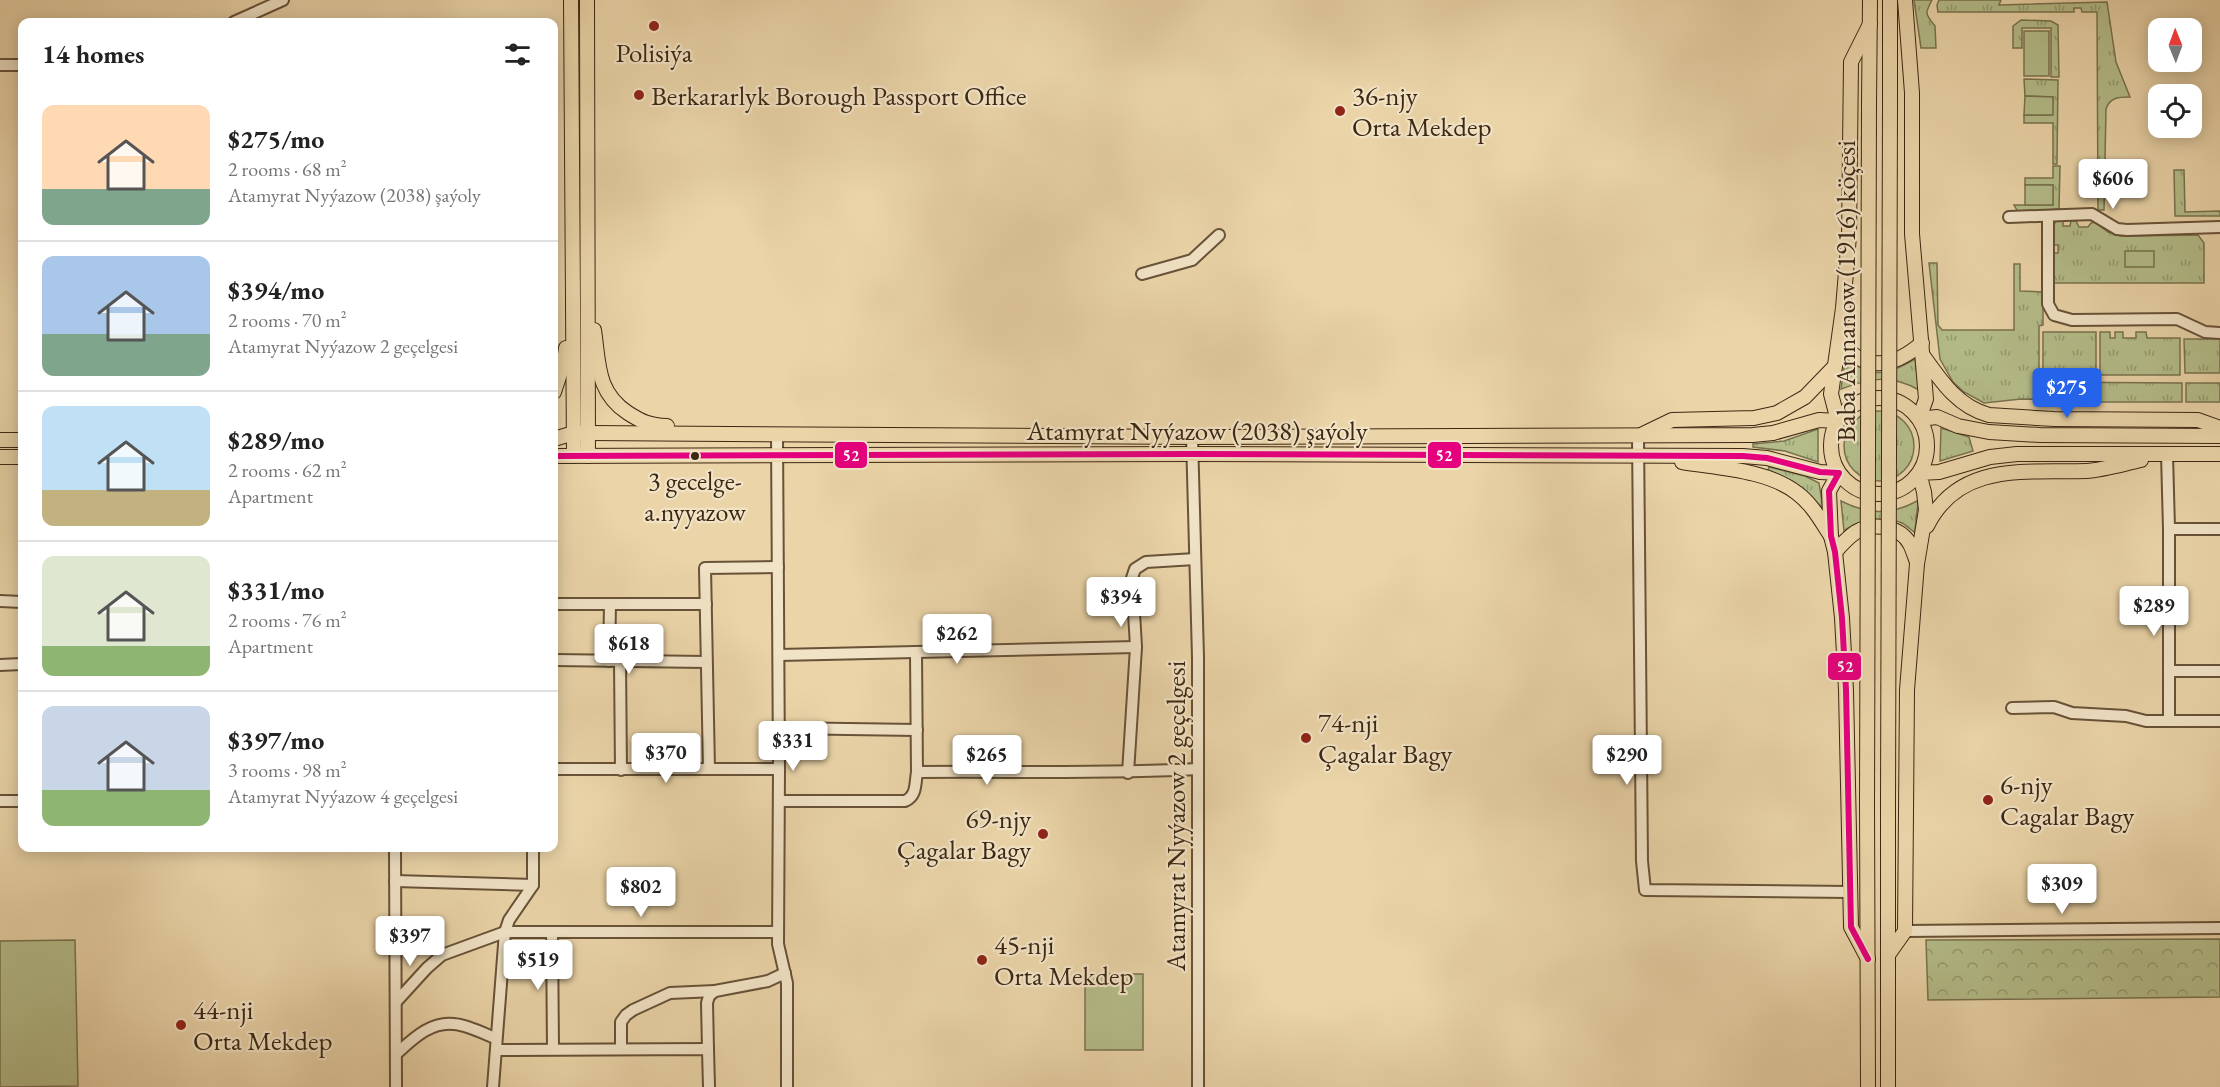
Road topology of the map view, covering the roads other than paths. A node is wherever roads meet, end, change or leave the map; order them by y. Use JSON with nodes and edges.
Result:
{"nodes":[{"id":1,"x":283,"y":0,"type":"edge"},
{"id":2,"x":571,"y":0,"type":"edge"},
{"id":3,"x":587,"y":0,"type":"edge"},
{"id":4,"x":1870,"y":0,"type":"edge"},
{"id":5,"x":1890,"y":0,"type":"edge"},
{"id":6,"x":1905,"y":0,"type":"edge"},
{"id":7,"x":243,"y":18,"type":"edge"},
{"id":8,"x":1870,"y":24,"type":"junction"},
{"id":9,"x":0,"y":65,"type":"edge"},
{"id":10,"x":18,"y":65,"type":"edge"},
{"id":11,"x":2009,"y":217,"type":"dead end"},
{"id":12,"x":2048,"y":217,"type":"junction"},
{"id":13,"x":2220,"y":227,"type":"edge"},
{"id":14,"x":1219,"y":235,"type":"dead end"},
{"id":15,"x":1142,"y":274,"type":"dead end"},
{"id":16,"x":571,"y":292,"type":"junction"},
{"id":17,"x":587,"y":293,"type":"junction"},
{"id":18,"x":2220,"y":333,"type":"edge"},
{"id":19,"x":1839,"y":340,"type":"junction"},
{"id":20,"x":1922,"y":350,"type":"junction"},
{"id":21,"x":1835,"y":366,"type":"junction"},
{"id":22,"x":558,"y":380,"type":"edge"},
{"id":23,"x":1919,"y":419,"type":"junction"},
{"id":24,"x":1838,"y":421,"type":"junction"},
{"id":25,"x":2220,"y":428,"type":"edge"},
{"id":26,"x":581,"y":433,"type":"junction"},
{"id":27,"x":777,"y":434,"type":"junction"},
{"id":28,"x":1192,"y":436,"type":"junction"},
{"id":29,"x":1638,"y":436,"type":"junction"},
{"id":30,"x":2220,"y":436,"type":"edge"},
{"id":31,"x":558,"y":438,"type":"edge"},
{"id":32,"x":0,"y":440,"type":"edge"},
{"id":33,"x":18,"y":440,"type":"edge"},
{"id":34,"x":1192,"y":454,"type":"junction"},
{"id":35,"x":2167,"y":454,"type":"junction"},
{"id":36,"x":2220,"y":454,"type":"edge"},
{"id":37,"x":777,"y":455,"type":"junction"},
{"id":38,"x":1639,"y":455,"type":"junction"},
{"id":39,"x":558,"y":456,"type":"edge"},
{"id":40,"x":581,"y":456,"type":"junction"},
{"id":41,"x":0,"y":457,"type":"edge"},
{"id":42,"x":18,"y":457,"type":"edge"},
{"id":43,"x":1839,"y":473,"type":"junction"},
{"id":44,"x":1918,"y":473,"type":"junction"},
{"id":45,"x":2169,"y":529,"type":"junction"},
{"id":46,"x":2220,"y":529,"type":"edge"},
{"id":47,"x":1924,"y":534,"type":"junction"},
{"id":48,"x":1831,"y":536,"type":"junction"},
{"id":49,"x":1835,"y":552,"type":"junction"},
{"id":50,"x":1195,"y":560,"type":"junction"},
{"id":51,"x":1917,"y":564,"type":"junction"},
{"id":52,"x":778,"y":567,"type":"junction"},
{"id":53,"x":0,"y":601,"type":"edge"},
{"id":54,"x":18,"y":602,"type":"edge"},
{"id":55,"x":558,"y":604,"type":"edge"},
{"id":56,"x":610,"y":604,"type":"junction"},
{"id":57,"x":706,"y":604,"type":"junction"},
{"id":58,"x":1136,"y":646,"type":"junction"},
{"id":59,"x":916,"y":652,"type":"junction"},
{"id":60,"x":778,"y":655,"type":"junction"},
{"id":61,"x":558,"y":660,"type":"edge"},
{"id":62,"x":615,"y":661,"type":"junction"},
{"id":63,"x":706,"y":662,"type":"junction"},
{"id":64,"x":18,"y":664,"type":"edge"},
{"id":65,"x":0,"y":665,"type":"edge"},
{"id":66,"x":2169,"y":671,"type":"junction"},
{"id":67,"x":2220,"y":671,"type":"edge"},
{"id":68,"x":2012,"y":708,"type":"dead end"},
{"id":69,"x":2169,"y":721,"type":"junction"},
{"id":70,"x":2220,"y":721,"type":"edge"},
{"id":71,"x":779,"y":728,"type":"junction"},
{"id":72,"x":917,"y":730,"type":"junction"},
{"id":73,"x":709,"y":769,"type":"junction"},
{"id":74,"x":779,"y":769,"type":"junction"},
{"id":75,"x":1198,"y":769,"type":"junction"},
{"id":76,"x":558,"y":770,"type":"edge"},
{"id":77,"x":621,"y":770,"type":"junction"},
{"id":78,"x":917,"y":772,"type":"junction"},
{"id":79,"x":1128,"y":773,"type":"junction"},
{"id":80,"x":0,"y":801,"type":"edge"},
{"id":81,"x":18,"y":801,"type":"edge"},
{"id":82,"x":779,"y":801,"type":"junction"},
{"id":83,"x":395,"y":852,"type":"edge"},
{"id":84,"x":533,"y":852,"type":"edge"},
{"id":85,"x":395,"y":881,"type":"junction"},
{"id":86,"x":533,"y":885,"type":"junction"},
{"id":87,"x":1850,"y":892,"type":"junction"},
{"id":88,"x":2220,"y":928,"type":"edge"},
{"id":89,"x":1905,"y":931,"type":"junction"},
{"id":90,"x":505,"y":932,"type":"junction"},
{"id":91,"x":552,"y":932,"type":"junction"},
{"id":92,"x":778,"y":932,"type":"junction"},
{"id":93,"x":1887,"y":955,"type":"junction"},
{"id":94,"x":1868,"y":958,"type":"junction"},
{"id":95,"x":785,"y":973,"type":"junction"},
{"id":96,"x":715,"y":991,"type":"junction"},
{"id":97,"x":396,"y":1002,"type":"junction"},
{"id":98,"x":495,"y":1038,"type":"junction"},
{"id":99,"x":708,"y":1048,"type":"junction"},
{"id":100,"x":553,"y":1049,"type":"junction"},
{"id":101,"x":621,"y":1049,"type":"junction"},
{"id":102,"x":496,"y":1050,"type":"junction"},
{"id":103,"x":396,"y":1054,"type":"junction"},
{"id":104,"x":396,"y":1087,"type":"edge"},
{"id":105,"x":493,"y":1087,"type":"edge"},
{"id":106,"x":709,"y":1087,"type":"edge"},
{"id":107,"x":787,"y":1087,"type":"edge"},
{"id":108,"x":1198,"y":1087,"type":"edge"},
{"id":109,"x":1868,"y":1087,"type":"edge"},
{"id":110,"x":1888,"y":1087,"type":"edge"}],
"edges":[{"from":1,"to":7,"type":"street"},
{"from":2,"to":16,"type":"main road"},
{"from":3,"to":17,"type":"main road"},
{"from":4,"to":8,"type":"main road","name":"Baba Annanow (1916) köçesi"},
{"from":5,"to":93,"type":"main road","name":"Baba Annanow (1916) köçesi","bridge":true},
{"from":6,"to":20,"type":"main road"},
{"from":8,"to":19,"type":"main road"},
{"from":8,"to":94,"type":"main road","name":"Baba Annanow (1916) köçesi","bridge":true},
{"from":9,"to":10,"type":"street"},
{"from":11,"to":12,"type":"street"},
{"from":12,"to":13,"type":"street"},
{"from":12,"to":18,"type":"street"},
{"from":14,"to":15,"type":"street"},
{"from":16,"to":22,"type":"main road"},
{"from":16,"to":26,"type":"main road"},
{"from":17,"to":26,"type":"main road"},
{"from":17,"to":27,"type":"main road"},
{"from":19,"to":20,"type":"main road"},
{"from":19,"to":21,"type":"main road"},
{"from":20,"to":23,"type":"main road"},
{"from":20,"to":25,"type":"main road"},
{"from":21,"to":24,"type":"main road"},
{"from":21,"to":29,"type":"main road"},
{"from":23,"to":24,"type":"main road"},
{"from":23,"to":30,"type":"main road"},
{"from":23,"to":44,"type":"main road"},
{"from":24,"to":29,"type":"main road","name":"Atamyrat Nyýazow (2038) şaýoly"},
{"from":24,"to":43,"type":"main road"},
{"from":26,"to":27,"type":"main road","name":"Atamyrat Nyýazow (2038) şaýoly"},
{"from":26,"to":31,"type":"main road","name":"Atamyrat Nyýazow (2038) şaýoly"},
{"from":26,"to":40,"type":"main road"},
{"from":27,"to":28,"type":"main road","name":"Atamyrat Nyýazow (2038) şaýoly"},
{"from":27,"to":37,"type":"street"},
{"from":28,"to":29,"type":"main road","name":"Atamyrat Nyýazow (2038) şaýoly"},
{"from":28,"to":34,"type":"street","name":"Atamyrat Nyýazow 2 geçelgesi"},
{"from":29,"to":38,"type":"street"},
{"from":32,"to":33,"type":"main road"},
{"from":34,"to":37,"type":"main road","name":"Atamyrat Nyýazow (2038) şaýoly"},
{"from":34,"to":38,"type":"main road","name":"Atamyrat Nyýazow (2038) şaýoly"},
{"from":34,"to":50,"type":"street","name":"Atamyrat Nyýazow 2 geçelgesi"},
{"from":35,"to":36,"type":"main road"},
{"from":35,"to":44,"type":"main road"},
{"from":35,"to":45,"type":"street"},
{"from":35,"to":47,"type":"main road"},
{"from":37,"to":40,"type":"main road","name":"Atamyrat Nyýazow (2038) şaýoly"},
{"from":37,"to":52,"type":"street"},
{"from":38,"to":43,"type":"main road","name":"Atamyrat Nyýazow (2038) şaýoly"},
{"from":38,"to":48,"type":"main road"},
{"from":38,"to":87,"type":"street"},
{"from":39,"to":40,"type":"main road","name":"Atamyrat Nyýazow (2038) şaýoly"},
{"from":41,"to":42,"type":"main road"},
{"from":43,"to":44,"type":"main road"},
{"from":43,"to":48,"type":"main road"},
{"from":44,"to":47,"type":"main road"},
{"from":45,"to":46,"type":"street"},
{"from":45,"to":66,"type":"street"},
{"from":47,"to":51,"type":"main road"},
{"from":48,"to":49,"type":"main road"},
{"from":49,"to":51,"type":"main road"},
{"from":49,"to":87,"type":"main road"},
{"from":50,"to":58,"type":"street"},
{"from":50,"to":75,"type":"street","name":"Atamyrat Nyýazow 2 geçelgesi"},
{"from":51,"to":89,"type":"main road"},
{"from":52,"to":57,"type":"street"},
{"from":52,"to":60,"type":"street"},
{"from":53,"to":54,"type":"street"},
{"from":55,"to":56,"type":"street"},
{"from":56,"to":57,"type":"street"},
{"from":56,"to":62,"type":"street"},
{"from":57,"to":63,"type":"street"},
{"from":58,"to":59,"type":"street"},
{"from":58,"to":79,"type":"street"},
{"from":59,"to":60,"type":"street"},
{"from":59,"to":72,"type":"street"},
{"from":60,"to":71,"type":"street"},
{"from":61,"to":62,"type":"street"},
{"from":62,"to":63,"type":"street"},
{"from":62,"to":77,"type":"street"},
{"from":63,"to":73,"type":"street"},
{"from":64,"to":65,"type":"street"},
{"from":66,"to":67,"type":"street"},
{"from":66,"to":69,"type":"street"},
{"from":68,"to":69,"type":"street"},
{"from":69,"to":70,"type":"street"},
{"from":71,"to":72,"type":"street"},
{"from":71,"to":74,"type":"street"},
{"from":72,"to":78,"type":"street"},
{"from":73,"to":74,"type":"street"},
{"from":73,"to":77,"type":"street"},
{"from":74,"to":82,"type":"street"},
{"from":75,"to":79,"type":"street"},
{"from":75,"to":108,"type":"street","name":"Atamyrat Nyýazow 2 geçelgesi"},
{"from":76,"to":77,"type":"street"},
{"from":78,"to":79,"type":"street"},
{"from":78,"to":82,"type":"street"},
{"from":80,"to":81,"type":"street"},
{"from":82,"to":92,"type":"street"},
{"from":83,"to":85,"type":"street"},
{"from":84,"to":86,"type":"street"},
{"from":85,"to":86,"type":"street"},
{"from":85,"to":97,"type":"street"},
{"from":86,"to":90,"type":"street"},
{"from":87,"to":94,"type":"main road"},
{"from":88,"to":89,"type":"street"},
{"from":89,"to":93,"type":"main road"},
{"from":90,"to":91,"type":"street"},
{"from":90,"to":97,"type":"street"},
{"from":90,"to":98,"type":"street"},
{"from":91,"to":92,"type":"street"},
{"from":91,"to":100,"type":"street"},
{"from":92,"to":95,"type":"street"},
{"from":93,"to":110,"type":"main road","name":"Baba Annanow (1916) köçesi"},
{"from":94,"to":109,"type":"main road","name":"Baba Annanow (1916) köçesi"},
{"from":95,"to":96,"type":"street"},
{"from":95,"to":107,"type":"street"},
{"from":96,"to":99,"type":"street"},
{"from":96,"to":101,"type":"street"},
{"from":97,"to":103,"type":"street"},
{"from":98,"to":102,"type":"street"},
{"from":98,"to":103,"type":"street"},
{"from":99,"to":101,"type":"street"},
{"from":99,"to":106,"type":"street"},
{"from":100,"to":101,"type":"street"},
{"from":100,"to":102,"type":"street"},
{"from":102,"to":105,"type":"street"},
{"from":103,"to":104,"type":"street"}]}
